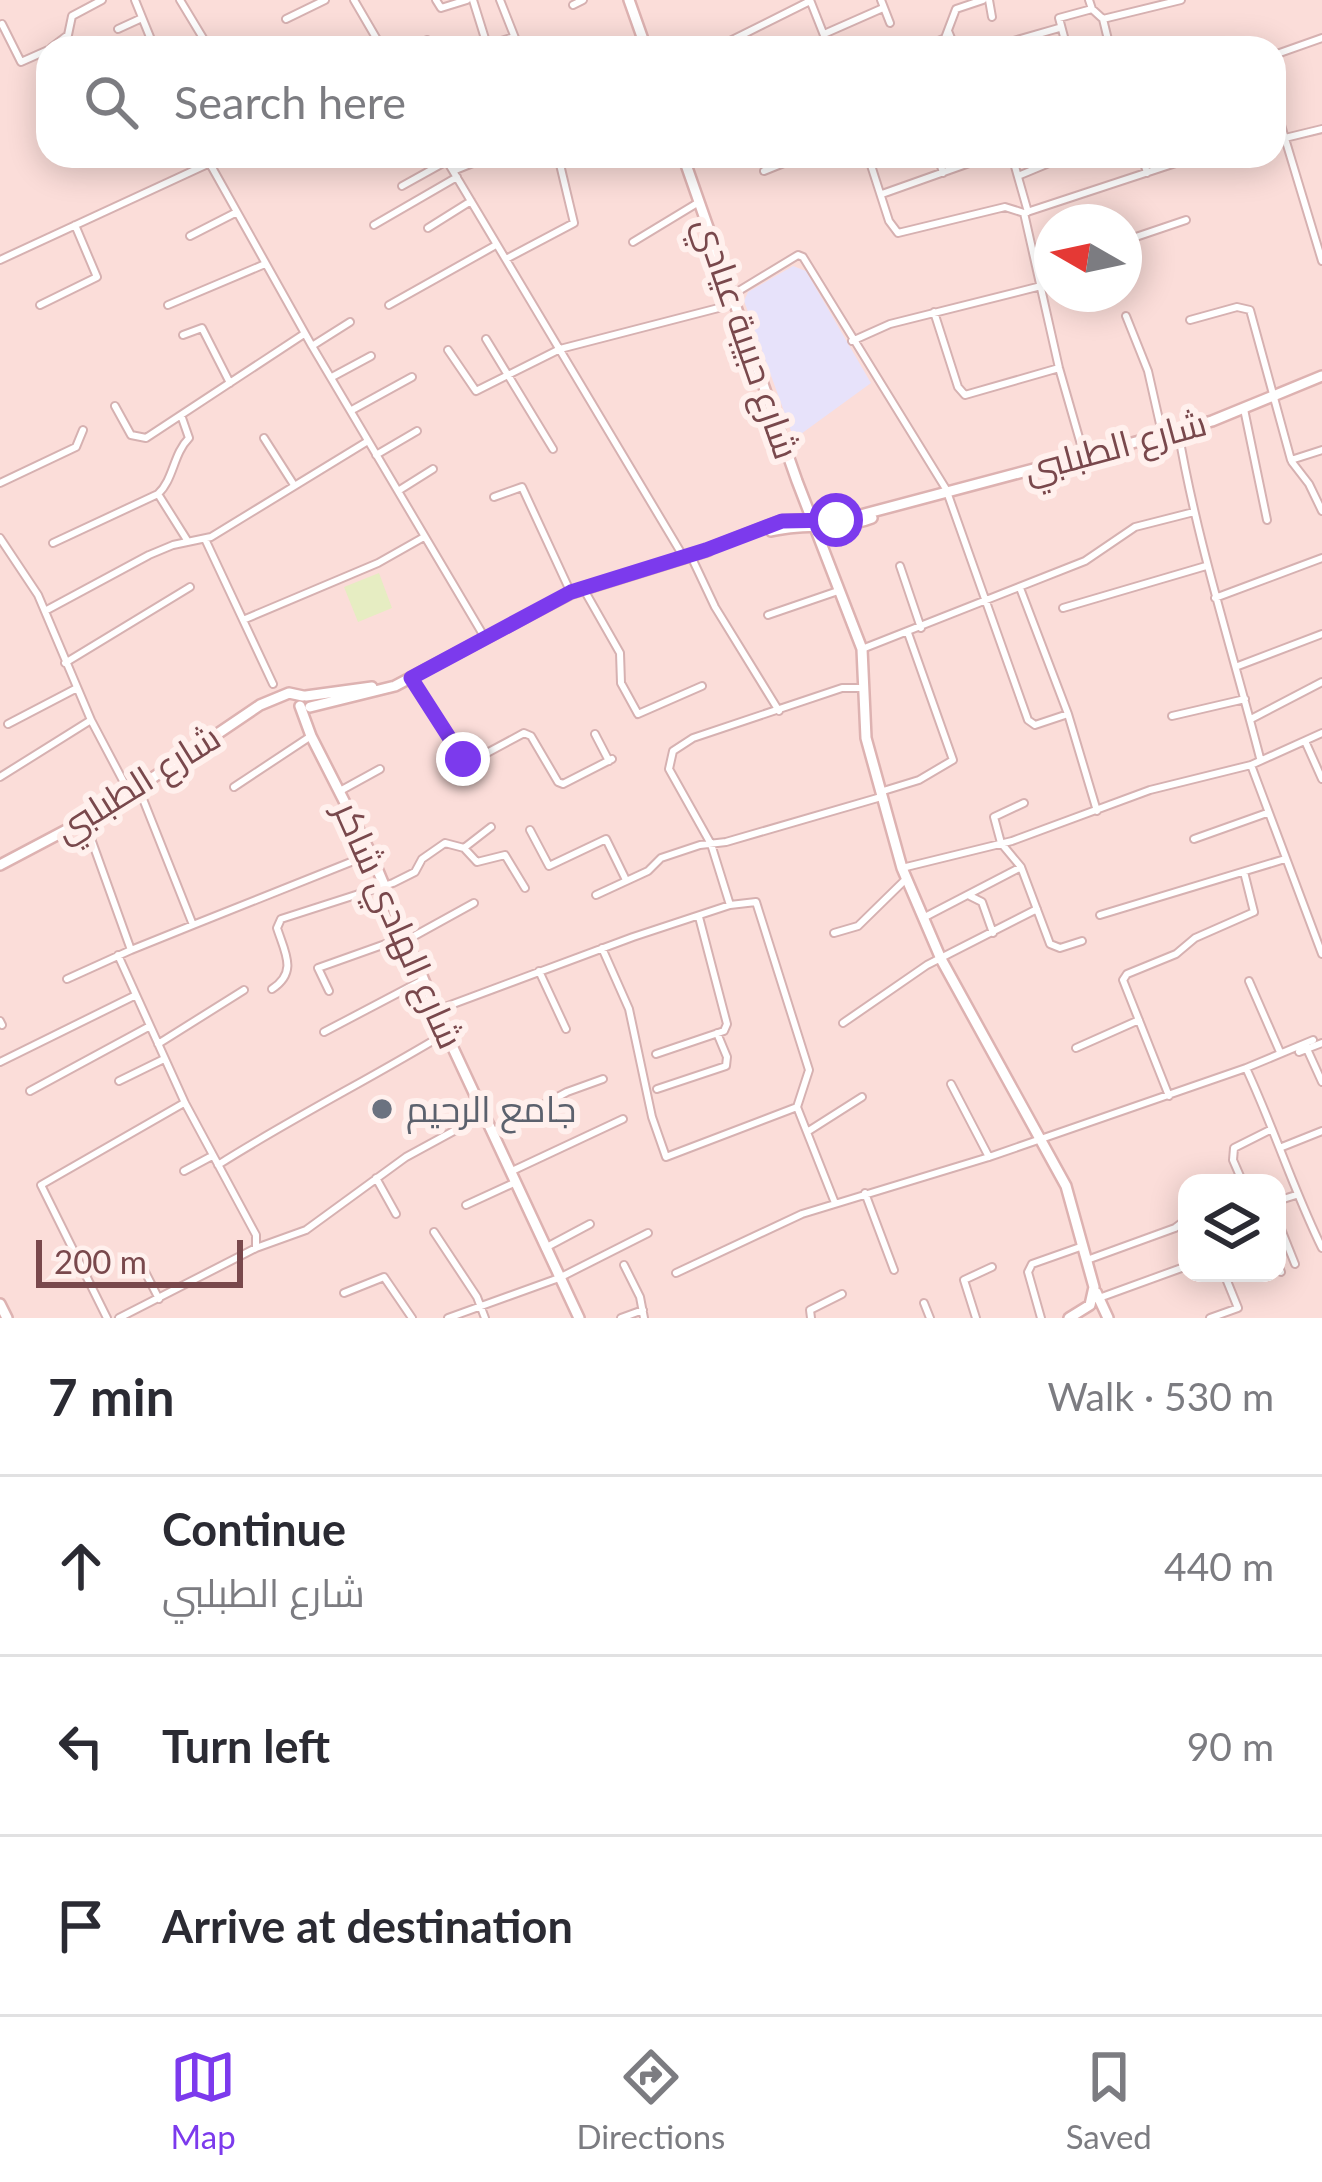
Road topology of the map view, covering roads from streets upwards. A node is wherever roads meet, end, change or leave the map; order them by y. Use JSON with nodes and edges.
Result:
{"nodes":[{"id":1,"x":102,"y":0,"type":"edge"},
{"id":2,"x":135,"y":0,"type":"edge"},
{"id":3,"x":180,"y":0,"type":"edge"},
{"id":4,"x":325,"y":0,"type":"edge"},
{"id":5,"x":354,"y":0,"type":"edge"},
{"id":6,"x":436,"y":0,"type":"edge"},
{"id":7,"x":470,"y":0,"type":"edge"},
{"id":8,"x":500,"y":0,"type":"edge"},
{"id":9,"x":583,"y":0,"type":"edge"},
{"id":10,"x":629,"y":0,"type":"edge"},
{"id":11,"x":810,"y":0,"type":"edge"},
{"id":12,"x":986,"y":0,"type":"edge"},
{"id":13,"x":1089,"y":0,"type":"edge"},
{"id":14,"x":1181,"y":0,"type":"edge"},
{"id":15,"x":882,"y":4,"type":"edge"},
{"id":16,"x":961,"y":4,"type":"edge"},
{"id":17,"x":573,"y":5,"type":"dead end"},
{"id":18,"x":1092,"y":10,"type":"junction"},
{"id":19,"x":143,"y":17,"type":"junction"},
{"id":20,"x":992,"y":17,"type":"dead end"},
{"id":21,"x":286,"y":19,"type":"dead end"},
{"id":22,"x":1103,"y":19,"type":"junction"},
{"id":23,"x":890,"y":23,"type":"dead end"},
{"id":24,"x":2,"y":24,"type":"edge"},
{"id":25,"x":1060,"y":28,"type":"junction"},
{"id":26,"x":118,"y":29,"type":"dead end"},
{"id":27,"x":949,"y":31,"type":"junction"},
{"id":28,"x":824,"y":34,"type":"joint"},
{"id":29,"x":67,"y":36,"type":"edge"},
{"id":30,"x":150,"y":36,"type":"edge"},
{"id":31,"x":201,"y":36,"type":"edge"},
{"id":32,"x":375,"y":36,"type":"edge"},
{"id":33,"x":480,"y":36,"type":"edge"},
{"id":34,"x":514,"y":36,"type":"edge"},
{"id":35,"x":642,"y":36,"type":"edge"},
{"id":36,"x":740,"y":36,"type":"edge"},
{"id":37,"x":944,"y":36,"type":"edge"},
{"id":38,"x":951,"y":36,"type":"edge"},
{"id":39,"x":1031,"y":36,"type":"edge"},
{"id":40,"x":1063,"y":36,"type":"edge"},
{"id":41,"x":1107,"y":36,"type":"edge"},
{"id":42,"x":1322,"y":38,"type":"edge"},
{"id":43,"x":1286,"y":51,"type":"edge"},
{"id":44,"x":36,"y":56,"type":"edge"},
{"id":45,"x":1322,"y":129,"type":"edge"},
{"id":46,"x":1286,"y":138,"type":"joint"},
{"id":47,"x":198,"y":168,"type":"edge"},
{"id":48,"x":212,"y":168,"type":"edge"},
{"id":49,"x":431,"y":168,"type":"edge"},
{"id":50,"x":451,"y":168,"type":"edge"},
{"id":51,"x":467,"y":168,"type":"edge"},
{"id":52,"x":561,"y":168,"type":"edge"},
{"id":53,"x":689,"y":168,"type":"edge"},
{"id":54,"x":771,"y":168,"type":"edge"},
{"id":55,"x":872,"y":168,"type":"edge"},
{"id":56,"x":942,"y":168,"type":"edge"},
{"id":57,"x":957,"y":168,"type":"edge"},
{"id":58,"x":1016,"y":168,"type":"edge"},
{"id":59,"x":1037,"y":168,"type":"edge"},
{"id":60,"x":1146,"y":168,"type":"edge"},
{"id":61,"x":1162,"y":168,"type":"edge"},
{"id":62,"x":764,"y":171,"type":"dead end"},
{"id":63,"x":943,"y":173,"type":"junction"},
{"id":64,"x":1147,"y":173,"type":"junction"},
{"id":65,"x":455,"y":174,"type":"junction"},
{"id":66,"x":1018,"y":176,"type":"junction"},
{"id":67,"x":403,"y":186,"type":"dead end"},
{"id":68,"x":882,"y":194,"type":"junction"},
{"id":69,"x":471,"y":201,"type":"junction"},
{"id":70,"x":699,"y":202,"type":"junction"},
{"id":71,"x":1026,"y":212,"type":"junction"},
{"id":72,"x":235,"y":213,"type":"junction"},
{"id":73,"x":1186,"y":220,"type":"dead end"},
{"id":74,"x":75,"y":225,"type":"junction"},
{"id":75,"x":374,"y":225,"type":"dead end"},
{"id":76,"x":428,"y":228,"type":"dead end"},
{"id":77,"x":1142,"y":235,"type":"edge"},
{"id":78,"x":190,"y":236,"type":"dead end"},
{"id":79,"x":632,"y":242,"type":"dead end"},
{"id":80,"x":497,"y":244,"type":"junction"},
{"id":81,"x":1034,"y":253,"type":"edge"},
{"id":82,"x":1,"y":257,"type":"edge"},
{"id":83,"x":506,"y":259,"type":"junction"},
{"id":84,"x":1322,"y":261,"type":"edge"},
{"id":85,"x":265,"y":264,"type":"junction"},
{"id":86,"x":1034,"y":288,"type":"edge"},
{"id":87,"x":733,"y":300,"type":"junction"},
{"id":88,"x":40,"y":305,"type":"dead end"},
{"id":89,"x":168,"y":305,"type":"dead end"},
{"id":90,"x":389,"y":305,"type":"dead end"},
{"id":91,"x":934,"y":312,"type":"junction"},
{"id":92,"x":1047,"y":312,"type":"edge"},
{"id":93,"x":1126,"y":316,"type":"dead end"},
{"id":94,"x":1190,"y":320,"type":"dead end"},
{"id":95,"x":350,"y":322,"type":"dead end"},
{"id":96,"x":304,"y":334,"type":"junction"},
{"id":97,"x":182,"y":335,"type":"dead end"},
{"id":98,"x":486,"y":339,"type":"dead end"},
{"id":99,"x":852,"y":341,"type":"junction"},
{"id":100,"x":312,"y":346,"type":"junction"},
{"id":101,"x":560,"y":349,"type":"junction"},
{"id":102,"x":448,"y":350,"type":"dead end"},
{"id":103,"x":371,"y":356,"type":"dead end"},
{"id":104,"x":1059,"y":368,"type":"junction"},
{"id":105,"x":507,"y":376,"type":"junction"},
{"id":106,"x":1322,"y":376,"type":"edge"},
{"id":107,"x":412,"y":377,"type":"dead end"},
{"id":108,"x":331,"y":378,"type":"junction"},
{"id":109,"x":230,"y":382,"type":"junction"},
{"id":110,"x":1275,"y":396,"type":"junction"},
{"id":111,"x":116,"y":406,"type":"dead end"},
{"id":112,"x":1244,"y":409,"type":"junction"},
{"id":113,"x":350,"y":411,"type":"junction"},
{"id":114,"x":181,"y":415,"type":"junction"},
{"id":115,"x":83,"y":430,"type":"dead end"},
{"id":116,"x":1178,"y":430,"type":"junction"},
{"id":117,"x":417,"y":431,"type":"dead end"},
{"id":118,"x":1162,"y":435,"type":"junction"},
{"id":119,"x":264,"y":438,"type":"dead end"},
{"id":120,"x":368,"y":441,"type":"junction"},
{"id":121,"x":553,"y":449,"type":"dead end"},
{"id":122,"x":1322,"y":450,"type":"edge"},
{"id":123,"x":376,"y":455,"type":"junction"},
{"id":124,"x":1085,"y":457,"type":"junction"},
{"id":125,"x":1292,"y":462,"type":"junction"},
{"id":126,"x":433,"y":469,"type":"dead end"},
{"id":127,"x":797,"y":481,"type":"junction"},
{"id":128,"x":0,"y":483,"type":"edge"},
{"id":129,"x":294,"y":485,"type":"junction"},
{"id":130,"x":946,"y":490,"type":"junction"},
{"id":131,"x":398,"y":491,"type":"junction"},
{"id":132,"x":158,"y":494,"type":"junction"},
{"id":133,"x":494,"y":496,"type":"dead end"},
{"id":134,"x":904,"y":503,"type":"junction"},
{"id":135,"x":1322,"y":511,"type":"edge"},
{"id":136,"x":1194,"y":512,"type":"junction"},
{"id":137,"x":1267,"y":520,"type":"dead end"},
{"id":138,"x":778,"y":522,"type":"junction"},
{"id":139,"x":814,"y":523,"type":"junction"},
{"id":140,"x":853,"y":525,"type":"junction"},
{"id":141,"x":424,"y":537,"type":"junction"},
{"id":142,"x":0,"y":538,"type":"edge"},
{"id":143,"x":206,"y":539,"type":"junction"},
{"id":144,"x":188,"y":541,"type":"junction"},
{"id":145,"x":53,"y":543,"type":"dead end"},
{"id":146,"x":706,"y":550,"type":"junction"},
{"id":147,"x":687,"y":555,"type":"junction"},
{"id":148,"x":1322,"y":558,"type":"edge"},
{"id":149,"x":831,"y":565,"type":"junction"},
{"id":150,"x":900,"y":566,"type":"dead end"},
{"id":151,"x":1206,"y":566,"type":"junction"},
{"id":152,"x":190,"y":587,"type":"dead end"},
{"id":153,"x":1020,"y":588,"type":"junction"},
{"id":154,"x":583,"y":589,"type":"junction"},
{"id":155,"x":841,"y":590,"type":"junction"},
{"id":156,"x":571,"y":592,"type":"junction"},
{"id":157,"x":1214,"y":598,"type":"junction"},
{"id":158,"x":983,"y":602,"type":"junction"},
{"id":159,"x":1063,"y":608,"type":"dead end"},
{"id":160,"x":45,"y":611,"type":"junction"},
{"id":161,"x":768,"y":615,"type":"dead end"},
{"id":162,"x":243,"y":620,"type":"junction"},
{"id":163,"x":921,"y":628,"type":"junction"},
{"id":164,"x":908,"y":633,"type":"junction"},
{"id":165,"x":1322,"y":634,"type":"edge"},
{"id":166,"x":485,"y":638,"type":"junction"},
{"id":167,"x":862,"y":649,"type":"junction"},
{"id":168,"x":65,"y":663,"type":"junction"},
{"id":169,"x":1238,"y":666,"type":"junction"},
{"id":170,"x":409,"y":679,"type":"junction"},
{"id":171,"x":1322,"y":682,"type":"edge"},
{"id":172,"x":273,"y":684,"type":"dead end"},
{"id":173,"x":702,"y":686,"type":"dead end"},
{"id":174,"x":77,"y":688,"type":"junction"},
{"id":175,"x":862,"y":688,"type":"junction"},
{"id":176,"x":1245,"y":699,"type":"junction"},
{"id":177,"x":304,"y":703,"type":"junction"},
{"id":178,"x":779,"y":711,"type":"junction"},
{"id":179,"x":1068,"y":714,"type":"junction"},
{"id":180,"x":1172,"y":716,"type":"dead end"},
{"id":181,"x":1250,"y":719,"type":"junction"},
{"id":182,"x":91,"y":720,"type":"junction"},
{"id":183,"x":8,"y":724,"type":"dead end"},
{"id":184,"x":309,"y":732,"type":"junction"},
{"id":185,"x":1322,"y":733,"type":"edge"},
{"id":186,"x":595,"y":734,"type":"dead end"},
{"id":187,"x":1305,"y":741,"type":"junction"},
{"id":188,"x":1260,"y":758,"type":"junction"},
{"id":189,"x":1251,"y":765,"type":"junction"},
{"id":190,"x":380,"y":770,"type":"dead end"},
{"id":191,"x":0,"y":777,"type":"edge"},
{"id":192,"x":1322,"y":779,"type":"edge"},
{"id":193,"x":234,"y":787,"type":"dead end"},
{"id":194,"x":134,"y":791,"type":"junction"},
{"id":195,"x":340,"y":791,"type":"junction"},
{"id":196,"x":881,"y":794,"type":"junction"},
{"id":197,"x":1024,"y":803,"type":"dead end"},
{"id":198,"x":1097,"y":812,"type":"junction"},
{"id":199,"x":1267,"y":814,"type":"junction"},
{"id":200,"x":84,"y":820,"type":"junction"},
{"id":201,"x":491,"y":827,"type":"dead end"},
{"id":202,"x":530,"y":830,"type":"dead end"},
{"id":203,"x":1194,"y":838,"type":"dead end"},
{"id":204,"x":1000,"y":843,"type":"junction"},
{"id":205,"x":711,"y":844,"type":"junction"},
{"id":206,"x":464,"y":848,"type":"junction"},
{"id":207,"x":371,"y":854,"type":"junction"},
{"id":208,"x":1286,"y":859,"type":"junction"},
{"id":209,"x":0,"y":865,"type":"edge"},
{"id":210,"x":1021,"y":867,"type":"junction"},
{"id":211,"x":1244,"y":872,"type":"junction"},
{"id":212,"x":904,"y":873,"type":"junction"},
{"id":213,"x":626,"y":880,"type":"junction"},
{"id":214,"x":384,"y":886,"type":"junction"},
{"id":215,"x":525,"y":888,"type":"dead end"},
{"id":216,"x":596,"y":895,"type":"dead end"},
{"id":217,"x":970,"y":896,"type":"junction"},
{"id":218,"x":474,"y":903,"type":"dead end"},
{"id":219,"x":730,"y":905,"type":"junction"},
{"id":220,"x":1037,"y":909,"type":"junction"},
{"id":221,"x":1100,"y":915,"type":"dead end"},
{"id":222,"x":699,"y":917,"type":"junction"},
{"id":223,"x":923,"y":918,"type":"junction"},
{"id":224,"x":194,"y":926,"type":"junction"},
{"id":225,"x":834,"y":933,"type":"dead end"},
{"id":226,"x":993,"y":934,"type":"junction"},
{"id":227,"x":406,"y":938,"type":"junction"},
{"id":228,"x":1082,"y":941,"type":"dead end"},
{"id":229,"x":602,"y":948,"type":"junction"},
{"id":230,"x":131,"y":950,"type":"junction"},
{"id":231,"x":1322,"y":954,"type":"edge"},
{"id":232,"x":118,"y":956,"type":"junction"},
{"id":233,"x":941,"y":959,"type":"junction"},
{"id":234,"x":539,"y":971,"type":"junction"},
{"id":235,"x":67,"y":979,"type":"dead end"},
{"id":236,"x":423,"y":980,"type":"junction"},
{"id":237,"x":1249,"y":981,"type":"dead end"},
{"id":238,"x":272,"y":989,"type":"dead end"},
{"id":239,"x":244,"y":990,"type":"dead end"},
{"id":240,"x":328,"y":991,"type":"dead end"},
{"id":241,"x":136,"y":995,"type":"junction"},
{"id":242,"x":436,"y":1010,"type":"junction"},
{"id":243,"x":1139,"y":1020,"type":"junction"},
{"id":244,"x":843,"y":1023,"type":"dead end"},
{"id":245,"x":150,"y":1026,"type":"junction"},
{"id":246,"x":566,"y":1029,"type":"dead end"},
{"id":247,"x":324,"y":1032,"type":"dead end"},
{"id":248,"x":446,"y":1033,"type":"junction"},
{"id":249,"x":717,"y":1033,"type":"junction"},
{"id":250,"x":1312,"y":1040,"type":"dead end"},
{"id":251,"x":1322,"y":1043,"type":"edge"},
{"id":252,"x":158,"y":1044,"type":"junction"},
{"id":253,"x":1076,"y":1048,"type":"dead end"},
{"id":254,"x":1280,"y":1052,"type":"junction"},
{"id":255,"x":656,"y":1054,"type":"dead end"},
{"id":256,"x":164,"y":1059,"type":"junction"},
{"id":257,"x":0,"y":1062,"type":"edge"},
{"id":258,"x":1246,"y":1068,"type":"junction"},
{"id":259,"x":603,"y":1079,"type":"dead end"},
{"id":260,"x":119,"y":1081,"type":"dead end"},
{"id":261,"x":1322,"y":1082,"type":"edge"},
{"id":262,"x":951,"y":1084,"type":"dead end"},
{"id":263,"x":657,"y":1089,"type":"dead end"},
{"id":264,"x":30,"y":1091,"type":"dead end"},
{"id":265,"x":1169,"y":1096,"type":"junction"},
{"id":266,"x":862,"y":1097,"type":"dead end"},
{"id":267,"x":185,"y":1103,"type":"junction"},
{"id":268,"x":797,"y":1107,"type":"junction"},
{"id":269,"x":485,"y":1114,"type":"junction"},
{"id":270,"x":622,"y":1119,"type":"dead end"},
{"id":271,"x":1272,"y":1130,"type":"junction"},
{"id":272,"x":494,"y":1131,"type":"junction"},
{"id":273,"x":1322,"y":1131,"type":"edge"},
{"id":274,"x":807,"y":1132,"type":"junction"},
{"id":275,"x":1042,"y":1139,"type":"junction"},
{"id":276,"x":1282,"y":1147,"type":"junction"},
{"id":277,"x":212,"y":1156,"type":"junction"},
{"id":278,"x":989,"y":1157,"type":"junction"},
{"id":279,"x":218,"y":1165,"type":"junction"},
{"id":280,"x":184,"y":1171,"type":"dead end"},
{"id":281,"x":1239,"y":1174,"type":"edge"},
{"id":282,"x":513,"y":1177,"type":"junction"},
{"id":283,"x":376,"y":1178,"type":"junction"},
{"id":284,"x":865,"y":1193,"type":"junction"},
{"id":285,"x":1296,"y":1195,"type":"junction"},
{"id":286,"x":1286,"y":1198,"type":"edge"},
{"id":287,"x":835,"y":1203,"type":"junction"},
{"id":288,"x":466,"y":1205,"type":"dead end"},
{"id":289,"x":396,"y":1214,"type":"dead end"},
{"id":290,"x":590,"y":1224,"type":"dead end"},
{"id":291,"x":1178,"y":1226,"type":"edge"},
{"id":292,"x":434,"y":1232,"type":"dead end"},
{"id":293,"x":648,"y":1233,"type":"dead end"},
{"id":294,"x":1286,"y":1242,"type":"edge"},
{"id":295,"x":1083,"y":1246,"type":"junction"},
{"id":296,"x":544,"y":1247,"type":"junction"},
{"id":297,"x":256,"y":1248,"type":"junction"},
{"id":298,"x":1322,"y":1248,"type":"edge"},
{"id":299,"x":1087,"y":1260,"type":"junction"},
{"id":300,"x":624,"y":1264,"type":"dead end"},
{"id":301,"x":1295,"y":1264,"type":"dead end"},
{"id":302,"x":142,"y":1266,"type":"dead end"},
{"id":303,"x":992,"y":1267,"type":"dead end"},
{"id":304,"x":1178,"y":1269,"type":"edge"},
{"id":305,"x":894,"y":1270,"type":"dead end"},
{"id":306,"x":676,"y":1273,"type":"dead end"},
{"id":307,"x":559,"y":1278,"type":"junction"},
{"id":308,"x":1228,"y":1282,"type":"edge"},
{"id":309,"x":1094,"y":1287,"type":"junction"},
{"id":310,"x":344,"y":1293,"type":"dead end"},
{"id":311,"x":842,"y":1294,"type":"dead end"},
{"id":312,"x":1099,"y":1298,"type":"junction"},
{"id":313,"x":159,"y":1299,"type":"junction"},
{"id":314,"x":923,"y":1303,"type":"dead end"},
{"id":315,"x":0,"y":1304,"type":"edge"},
{"id":316,"x":483,"y":1306,"type":"junction"},
{"id":317,"x":644,"y":1314,"type":"edge"},
{"id":318,"x":7,"y":1318,"type":"edge"},
{"id":319,"x":107,"y":1318,"type":"edge"},
{"id":320,"x":119,"y":1318,"type":"edge"},
{"id":321,"x":412,"y":1318,"type":"edge"},
{"id":322,"x":448,"y":1318,"type":"edge"},
{"id":323,"x":485,"y":1318,"type":"edge"},
{"id":324,"x":579,"y":1318,"type":"edge"},
{"id":325,"x":620,"y":1318,"type":"edge"},
{"id":326,"x":811,"y":1318,"type":"edge"},
{"id":327,"x":930,"y":1318,"type":"edge"},
{"id":328,"x":976,"y":1318,"type":"edge"},
{"id":329,"x":1041,"y":1318,"type":"edge"},
{"id":330,"x":1069,"y":1318,"type":"edge"},
{"id":331,"x":1108,"y":1318,"type":"edge"},
{"id":332,"x":1210,"y":1318,"type":"edge"}],
"edges":[{"from":1,"to":29,"type":"street"},
{"from":2,"to":19,"type":"street"},
{"from":3,"to":31,"type":"street"},
{"from":4,"to":21,"type":"street"},
{"from":5,"to":32,"type":"street"},
{"from":6,"to":7,"type":"street"},
{"from":7,"to":33,"type":"street"},
{"from":8,"to":34,"type":"street"},
{"from":9,"to":17,"type":"street"},
{"from":10,"to":35,"type":"street"},
{"from":11,"to":28,"type":"street"},
{"from":11,"to":36,"type":"street"},
{"from":12,"to":16,"type":"street"},
{"from":12,"to":20,"type":"street"},
{"from":13,"to":18,"type":"street"},
{"from":14,"to":22,"type":"street"},
{"from":15,"to":23,"type":"street"},
{"from":15,"to":28,"type":"street"},
{"from":16,"to":27,"type":"street"},
{"from":18,"to":22,"type":"street"},
{"from":18,"to":25,"type":"street"},
{"from":19,"to":26,"type":"street"},
{"from":19,"to":30,"type":"street"},
{"from":22,"to":41,"type":"street"},
{"from":24,"to":44,"type":"street"},
{"from":25,"to":39,"type":"street"},
{"from":25,"to":40,"type":"street"},
{"from":27,"to":37,"type":"street"},
{"from":27,"to":38,"type":"street"},
{"from":42,"to":43,"type":"street"},
{"from":45,"to":46,"type":"street"},
{"from":46,"to":84,"type":"street"},
{"from":47,"to":74,"type":"street"},
{"from":48,"to":72,"type":"street"},
{"from":49,"to":67,"type":"street"},
{"from":50,"to":65,"type":"street"},
{"from":51,"to":65,"type":"street"},
{"from":52,"to":83,"type":"street"},
{"from":53,"to":70,"type":"street","name":"شارع حبيبة عيادي"},
{"from":54,"to":62,"type":"street"},
{"from":55,"to":68,"type":"street"},
{"from":56,"to":63,"type":"street"},
{"from":57,"to":63,"type":"street"},
{"from":58,"to":66,"type":"street"},
{"from":59,"to":66,"type":"street"},
{"from":60,"to":64,"type":"street"},
{"from":61,"to":64,"type":"street"},
{"from":63,"to":68,"type":"street"},
{"from":64,"to":71,"type":"street"},
{"from":65,"to":69,"type":"street"},
{"from":65,"to":75,"type":"street"},
{"from":66,"to":71,"type":"street"},
{"from":68,"to":71,"type":"street"},
{"from":69,"to":76,"type":"street"},
{"from":69,"to":80,"type":"street"},
{"from":70,"to":79,"type":"street"},
{"from":70,"to":87,"type":"street","name":"شارع حبيبة عيادي"},
{"from":71,"to":81,"type":"street"},
{"from":72,"to":78,"type":"street"},
{"from":72,"to":85,"type":"street"},
{"from":73,"to":77,"type":"street"},
{"from":74,"to":82,"type":"street"},
{"from":74,"to":88,"type":"street"},
{"from":80,"to":83,"type":"street"},
{"from":80,"to":90,"type":"street"},
{"from":83,"to":101,"type":"street"},
{"from":85,"to":89,"type":"street"},
{"from":85,"to":96,"type":"street"},
{"from":86,"to":91,"type":"street"},
{"from":87,"to":99,"type":"street"},
{"from":87,"to":101,"type":"street"},
{"from":87,"to":127,"type":"street","name":"شارع حبيبة عيادي"},
{"from":91,"to":99,"type":"street"},
{"from":91,"to":104,"type":"street"},
{"from":92,"to":104,"type":"street"},
{"from":93,"to":118,"type":"street"},
{"from":94,"to":110,"type":"street"},
{"from":95,"to":100,"type":"street"},
{"from":96,"to":100,"type":"street"},
{"from":96,"to":109,"type":"street"},
{"from":97,"to":109,"type":"street"},
{"from":98,"to":105,"type":"street"},
{"from":99,"to":130,"type":"street"},
{"from":100,"to":108,"type":"street"},
{"from":101,"to":105,"type":"street"},
{"from":101,"to":147,"type":"street"},
{"from":102,"to":105,"type":"street"},
{"from":103,"to":108,"type":"street"},
{"from":104,"to":124,"type":"street"},
{"from":105,"to":121,"type":"street"},
{"from":106,"to":110,"type":"street","name":"شارع الطبلبي"},
{"from":107,"to":113,"type":"street"},
{"from":108,"to":113,"type":"street"},
{"from":109,"to":114,"type":"street"},
{"from":110,"to":112,"type":"street","name":"شارع الطبلبي"},
{"from":110,"to":125,"type":"street"},
{"from":111,"to":114,"type":"street"},
{"from":112,"to":116,"type":"street","name":"شارع الطبلبي"},
{"from":112,"to":137,"type":"street"},
{"from":113,"to":120,"type":"street"},
{"from":114,"to":132,"type":"street"},
{"from":115,"to":128,"type":"street"},
{"from":116,"to":118,"type":"street","name":"شارع الطبلبي"},
{"from":116,"to":136,"type":"street"},
{"from":117,"to":123,"type":"street"},
{"from":118,"to":124,"type":"street","name":"شارع الطبلبي"},
{"from":119,"to":129,"type":"street"},
{"from":120,"to":123,"type":"street"},
{"from":120,"to":129,"type":"street"},
{"from":122,"to":125,"type":"street"},
{"from":123,"to":131,"type":"street"},
{"from":124,"to":130,"type":"street","name":"شارع الطبلبي"},
{"from":125,"to":135,"type":"street"},
{"from":126,"to":131,"type":"street"},
{"from":127,"to":138,"type":"street"},
{"from":127,"to":139,"type":"street","name":"شارع حبيبة عيادي"},
{"from":129,"to":143,"type":"street"},
{"from":130,"to":134,"type":"street","name":"شارع الطبلبي"},
{"from":130,"to":158,"type":"street"},
{"from":131,"to":141,"type":"street"},
{"from":132,"to":144,"type":"street"},
{"from":132,"to":145,"type":"street"},
{"from":133,"to":156,"type":"street"},
{"from":134,"to":139,"type":"street","name":"شارع الطبلبي"},
{"from":134,"to":140,"type":"street","name":"شارع الطبلبي"},
{"from":136,"to":151,"type":"street"},
{"from":136,"to":153,"type":"street"},
{"from":138,"to":139,"type":"street","name":"شارع الطبلبي"},
{"from":138,"to":146,"type":"street","name":"شارع الطبلبي"},
{"from":139,"to":140,"type":"street","name":"شارع الطبلبي"},
{"from":139,"to":146,"type":"street","name":"شارع الطبلبي"},
{"from":139,"to":149,"type":"street","name":"شارع حبيبة عيادي"},
{"from":140,"to":149,"type":"street"},
{"from":141,"to":162,"type":"street"},
{"from":141,"to":166,"type":"street"},
{"from":142,"to":160,"type":"street"},
{"from":143,"to":144,"type":"street"},
{"from":143,"to":162,"type":"street"},
{"from":144,"to":160,"type":"street"},
{"from":146,"to":147,"type":"street","name":"شارع الطبلبي"},
{"from":147,"to":154,"type":"street","name":"شارع الطبلبي"},
{"from":147,"to":178,"type":"street"},
{"from":148,"to":157,"type":"street"},
{"from":149,"to":155,"type":"street","name":"شارع حبيبة عيادي"},
{"from":150,"to":163,"type":"street"},
{"from":151,"to":157,"type":"street"},
{"from":151,"to":159,"type":"street"},
{"from":152,"to":168,"type":"street"},
{"from":153,"to":158,"type":"street"},
{"from":153,"to":179,"type":"street"},
{"from":154,"to":156,"type":"street","name":"شارع الطبلبي"},
{"from":154,"to":173,"type":"street"},
{"from":155,"to":161,"type":"street"},
{"from":155,"to":167,"type":"street","name":"شارع حبيبة عيادي"},
{"from":156,"to":166,"type":"street","name":"شارع الطبلبي"},
{"from":157,"to":169,"type":"street"},
{"from":158,"to":163,"type":"street"},
{"from":158,"to":179,"type":"street"},
{"from":160,"to":168,"type":"street"},
{"from":162,"to":172,"type":"street"},
{"from":163,"to":164,"type":"street"},
{"from":164,"to":167,"type":"street"},
{"from":164,"to":196,"type":"street"},
{"from":165,"to":169,"type":"street"},
{"from":166,"to":170,"type":"street","name":"شارع الطبلبي"},
{"from":167,"to":175,"type":"street","name":"شارع حبيبة عيادي"},
{"from":168,"to":174,"type":"street"},
{"from":169,"to":176,"type":"street"},
{"from":170,"to":177,"type":"street","name":"شارع الطبلبي"},
{"from":170,"to":186,"type":"street"},
{"from":171,"to":181,"type":"street"},
{"from":174,"to":182,"type":"street"},
{"from":174,"to":183,"type":"street"},
{"from":175,"to":178,"type":"street"},
{"from":175,"to":196,"type":"street","name":"شارع حبيبة عيادي"},
{"from":176,"to":180,"type":"street"},
{"from":176,"to":181,"type":"street"},
{"from":177,"to":184,"type":"street"},
{"from":177,"to":194,"type":"street","name":"شارع الطبلبي"},
{"from":178,"to":205,"type":"street"},
{"from":179,"to":198,"type":"street"},
{"from":181,"to":188,"type":"street"},
{"from":182,"to":191,"type":"street"},
{"from":182,"to":194,"type":"street"},
{"from":184,"to":193,"type":"street"},
{"from":184,"to":195,"type":"street","name":"شارع الهادي شاكر"},
{"from":185,"to":187,"type":"street"},
{"from":187,"to":188,"type":"street"},
{"from":187,"to":192,"type":"street"},
{"from":188,"to":189,"type":"street"},
{"from":189,"to":198,"type":"street"},
{"from":189,"to":199,"type":"street"},
{"from":190,"to":195,"type":"street"},
{"from":194,"to":200,"type":"street","name":"شارع الطبلبي"},
{"from":194,"to":224,"type":"street"},
{"from":195,"to":207,"type":"street","name":"شارع الهادي شاكر"},
{"from":196,"to":205,"type":"street"},
{"from":196,"to":212,"type":"street","name":"شارع حبيبة عيادي"},
{"from":197,"to":204,"type":"street"},
{"from":198,"to":204,"type":"street"},
{"from":199,"to":203,"type":"street"},
{"from":199,"to":208,"type":"street"},
{"from":200,"to":209,"type":"street","name":"شارع الطبلبي"},
{"from":200,"to":230,"type":"street"},
{"from":201,"to":206,"type":"street"},
{"from":202,"to":213,"type":"street"},
{"from":204,"to":210,"type":"street"},
{"from":204,"to":212,"type":"street"},
{"from":205,"to":213,"type":"street"},
{"from":205,"to":219,"type":"street"},
{"from":206,"to":214,"type":"street"},
{"from":206,"to":215,"type":"street"},
{"from":207,"to":214,"type":"street","name":"شارع الهادي شاكر"},
{"from":207,"to":224,"type":"street"},
{"from":208,"to":211,"type":"street"},
{"from":208,"to":231,"type":"street"},
{"from":210,"to":217,"type":"street"},
{"from":210,"to":220,"type":"street"},
{"from":211,"to":221,"type":"street"},
{"from":211,"to":243,"type":"street"},
{"from":212,"to":223,"type":"street","name":"شارع حبيبة عيادي"},
{"from":212,"to":225,"type":"street"},
{"from":213,"to":216,"type":"street"},
{"from":214,"to":227,"type":"street","name":"شارع الهادي شاكر"},
{"from":214,"to":238,"type":"street"},
{"from":217,"to":223,"type":"street"},
{"from":217,"to":226,"type":"street"},
{"from":218,"to":227,"type":"street"},
{"from":219,"to":222,"type":"street"},
{"from":219,"to":268,"type":"street"},
{"from":220,"to":226,"type":"street"},
{"from":220,"to":228,"type":"street"},
{"from":222,"to":229,"type":"street"},
{"from":222,"to":249,"type":"street"},
{"from":223,"to":233,"type":"street","name":"شارع حبيبة عيادي"},
{"from":224,"to":230,"type":"street"},
{"from":226,"to":233,"type":"street"},
{"from":227,"to":236,"type":"street","name":"شارع الهادي شاكر"},
{"from":227,"to":240,"type":"street"},
{"from":229,"to":234,"type":"street"},
{"from":229,"to":268,"type":"street"},
{"from":230,"to":232,"type":"street"},
{"from":232,"to":235,"type":"street"},
{"from":232,"to":241,"type":"street"},
{"from":233,"to":244,"type":"street"},
{"from":233,"to":275,"type":"street","name":"شارع حبيبة عيادي"},
{"from":234,"to":242,"type":"street"},
{"from":234,"to":246,"type":"street"},
{"from":236,"to":242,"type":"street","name":"شارع الهادي شاكر"},
{"from":236,"to":247,"type":"street"},
{"from":237,"to":254,"type":"street"},
{"from":239,"to":252,"type":"street"},
{"from":241,"to":245,"type":"street"},
{"from":241,"to":257,"type":"street"},
{"from":242,"to":248,"type":"street","name":"شارع الهادي شاكر"},
{"from":243,"to":253,"type":"street"},
{"from":243,"to":265,"type":"street"},
{"from":245,"to":252,"type":"street"},
{"from":245,"to":264,"type":"street"},
{"from":248,"to":269,"type":"street","name":"شارع الهادي شاكر"},
{"from":248,"to":279,"type":"street"},
{"from":249,"to":255,"type":"street"},
{"from":249,"to":263,"type":"street"},
{"from":250,"to":254,"type":"street"},
{"from":251,"to":261,"type":"street"},
{"from":252,"to":256,"type":"street"},
{"from":254,"to":258,"type":"street"},
{"from":256,"to":260,"type":"street"},
{"from":256,"to":267,"type":"street"},
{"from":258,"to":265,"type":"street"},
{"from":258,"to":271,"type":"street"},
{"from":259,"to":272,"type":"street"},
{"from":262,"to":278,"type":"street"},
{"from":265,"to":275,"type":"street"},
{"from":266,"to":274,"type":"street"},
{"from":267,"to":277,"type":"street"},
{"from":267,"to":319,"type":"street"},
{"from":268,"to":274,"type":"street"},
{"from":269,"to":272,"type":"street","name":"شارع الهادي شاكر"},
{"from":269,"to":283,"type":"street"},
{"from":270,"to":282,"type":"street"},
{"from":271,"to":276,"type":"street"},
{"from":271,"to":281,"type":"street"},
{"from":272,"to":282,"type":"street","name":"شارع الهادي شاكر"},
{"from":273,"to":276,"type":"street"},
{"from":274,"to":287,"type":"street"},
{"from":275,"to":278,"type":"street"},
{"from":275,"to":295,"type":"street","name":"شارع حبيبة عيادي"},
{"from":276,"to":285,"type":"street"},
{"from":277,"to":279,"type":"street"},
{"from":277,"to":280,"type":"street"},
{"from":278,"to":284,"type":"street"},
{"from":279,"to":297,"type":"street"},
{"from":282,"to":288,"type":"street"},
{"from":282,"to":296,"type":"street","name":"شارع الهادي شاكر"},
{"from":283,"to":289,"type":"street"},
{"from":283,"to":297,"type":"street"},
{"from":284,"to":287,"type":"street"},
{"from":284,"to":305,"type":"street"},
{"from":285,"to":286,"type":"street"},
{"from":285,"to":298,"type":"street"},
{"from":287,"to":306,"type":"street"},
{"from":290,"to":296,"type":"street"},
{"from":291,"to":299,"type":"street"},
{"from":292,"to":316,"type":"street"},
{"from":293,"to":307,"type":"street"},
{"from":294,"to":301,"type":"street"},
{"from":295,"to":299,"type":"street","name":"شارع حبيبة عيادي"},
{"from":295,"to":329,"type":"street"},
{"from":296,"to":307,"type":"street","name":"شارع الهادي شاكر"},
{"from":297,"to":313,"type":"street"},
{"from":299,"to":309,"type":"street","name":"شارع حبيبة عيادي"},
{"from":300,"to":317,"type":"street"},
{"from":302,"to":313,"type":"street"},
{"from":303,"to":328,"type":"street"},
{"from":304,"to":312,"type":"street"},
{"from":307,"to":316,"type":"street"},
{"from":307,"to":324,"type":"street","name":"شارع الهادي شاكر"},
{"from":308,"to":332,"type":"street"},
{"from":309,"to":312,"type":"street","name":"شارع حبيبة عيادي"},
{"from":309,"to":330,"type":"street"},
{"from":310,"to":321,"type":"street"},
{"from":311,"to":326,"type":"street"},
{"from":312,"to":331,"type":"street","name":"شارع حبيبة عيادي"},
{"from":313,"to":320,"type":"street"},
{"from":314,"to":327,"type":"street"},
{"from":315,"to":318,"type":"street"},
{"from":316,"to":322,"type":"street"},
{"from":316,"to":323,"type":"street"},
{"from":317,"to":325,"type":"street"}]}
